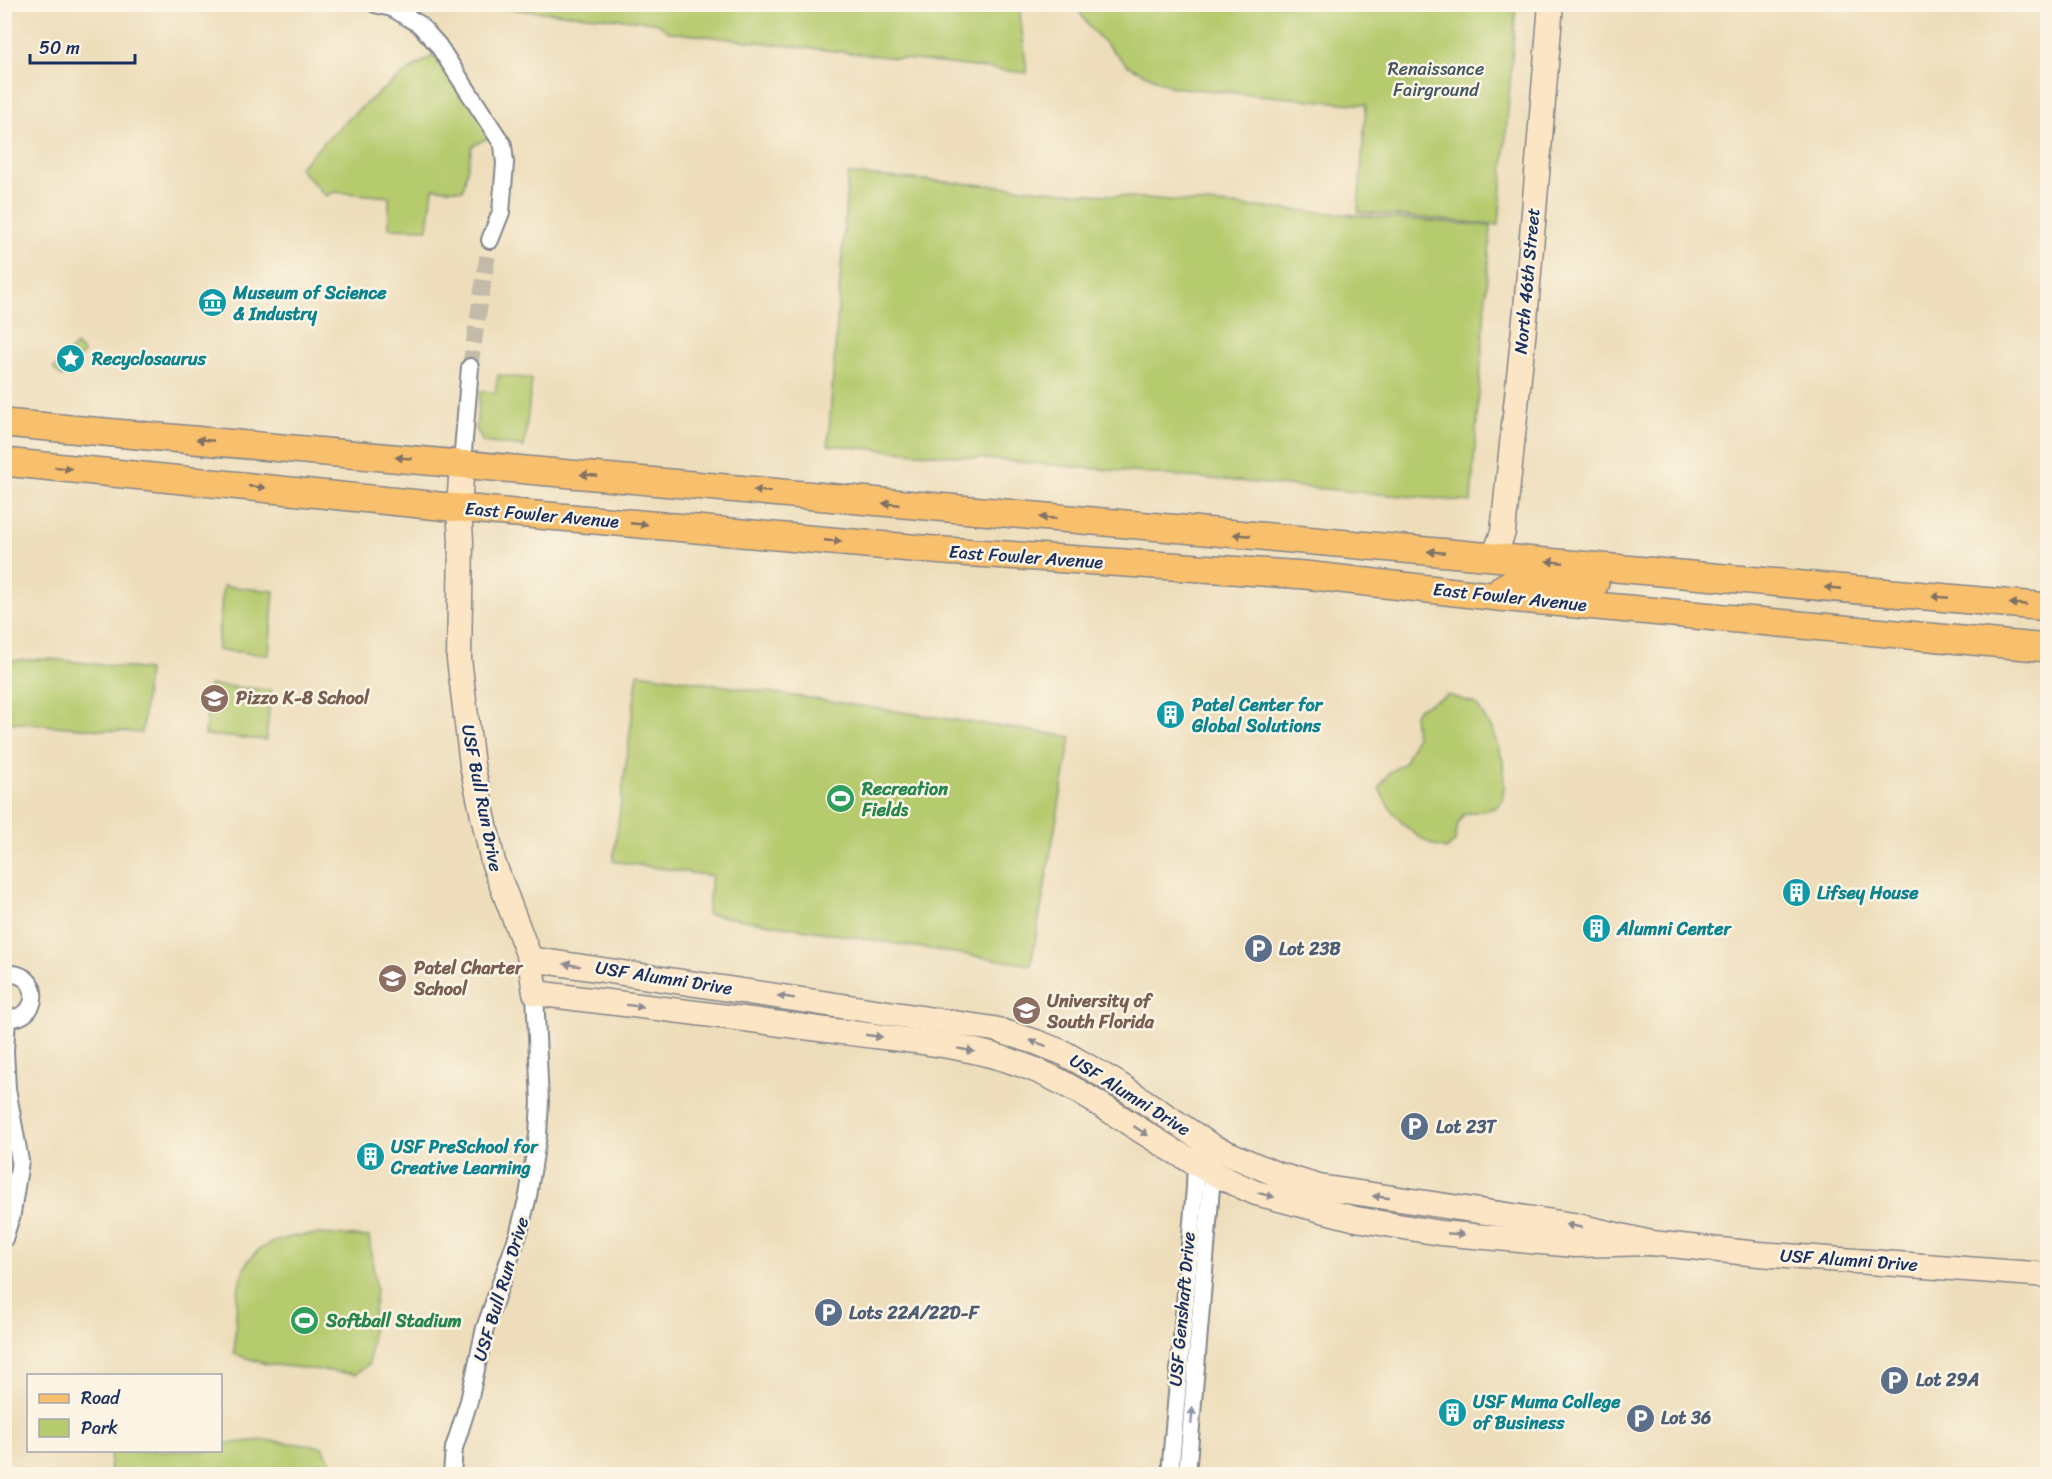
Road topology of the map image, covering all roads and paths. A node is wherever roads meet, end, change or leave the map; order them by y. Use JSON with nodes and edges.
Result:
{"nodes":[{"id":1,"x":375,"y":4,"type":"edge"},
{"id":2,"x":1551,"y":4,"type":"edge"},
{"id":3,"x":490,"y":240,"type":"tunnel mouth"},
{"id":4,"x":470,"y":367,"type":"tunnel mouth"},
{"id":5,"x":4,"y":423,"type":"edge"},
{"id":6,"x":4,"y":462,"type":"edge"},
{"id":7,"x":462,"y":463,"type":"junction"},
{"id":8,"x":459,"y":508,"type":"junction"},
{"id":9,"x":1494,"y":557,"type":"junction"},
{"id":10,"x":1305,"y":575,"type":"junction"},
{"id":11,"x":1724,"y":578,"type":"junction"},
{"id":12,"x":1499,"y":597,"type":"junction"},
{"id":13,"x":2048,"y":607,"type":"edge"},
{"id":14,"x":2048,"y":648,"type":"edge"},
{"id":15,"x":530,"y":958,"type":"junction"},
{"id":16,"x":4,"y":974,"type":"edge"},
{"id":17,"x":535,"y":993,"type":"junction"},
{"id":18,"x":6,"y":1018,"type":"edge"},
{"id":19,"x":1204,"y":1142,"type":"junction"},
{"id":20,"x":1204,"y":1168,"type":"junction"},
{"id":21,"x":4,"y":1239,"type":"edge"},
{"id":22,"x":1651,"y":1242,"type":"junction"},
{"id":23,"x":2048,"y":1275,"type":"edge"},
{"id":24,"x":452,"y":1474,"type":"edge"},
{"id":25,"x":1170,"y":1474,"type":"edge"},
{"id":26,"x":1187,"y":1474,"type":"edge"}],
"edges":[{"from":1,"to":3,"type":"street"},
{"from":2,"to":9,"type":"street","name":"North 46th Street"},
{"from":4,"to":7,"type":"street"},
{"from":7,"to":5,"type":"main road","name":"East Fowler Avenue","one_way":true},
{"from":6,"to":8,"type":"main road","name":"East Fowler Avenue","one_way":true},
{"from":7,"to":8,"type":"street","name":"USF Bull Run Drive"},
{"from":9,"to":7,"type":"main road","name":"East Fowler Avenue","one_way":true},
{"from":8,"to":10,"type":"main road","name":"East Fowler Avenue","one_way":true},
{"from":8,"to":15,"type":"street","name":"USF Bull Run Drive"},
{"from":9,"to":10,"type":"main road"},
{"from":11,"to":9,"type":"main road","name":"East Fowler Avenue","one_way":true},
{"from":10,"to":12,"type":"main road","name":"East Fowler Avenue"},
{"from":11,"to":12,"type":"main road"},
{"from":13,"to":11,"type":"main road","name":"East Fowler Avenue","one_way":true},
{"from":12,"to":14,"type":"main road","name":"East Fowler Avenue"},
{"from":15,"to":17,"type":"street","name":"USF Bull Run Drive"},
{"from":19,"to":15,"type":"street","name":"USF Alumni Drive","one_way":true},
{"from":16,"to":18,"type":"street"},
{"from":17,"to":20,"type":"street","name":"USF Alumni Drive","one_way":true},
{"from":17,"to":24,"type":"street","name":"USF Bull Run Drive"},
{"from":18,"to":21,"type":"street"},
{"from":19,"to":20,"type":"street"},
{"from":22,"to":19,"type":"street","name":"USF Alumni Drive","one_way":true},
{"from":20,"to":22,"type":"street","name":"USF Alumni Drive","one_way":true},
{"from":20,"to":25,"type":"street","name":"USF Genshaft Drive"},
{"from":26,"to":20,"type":"street","name":"USF Genshaft Drive","one_way":true},
{"from":22,"to":23,"type":"street","name":"USF Alumni Drive"}]}
